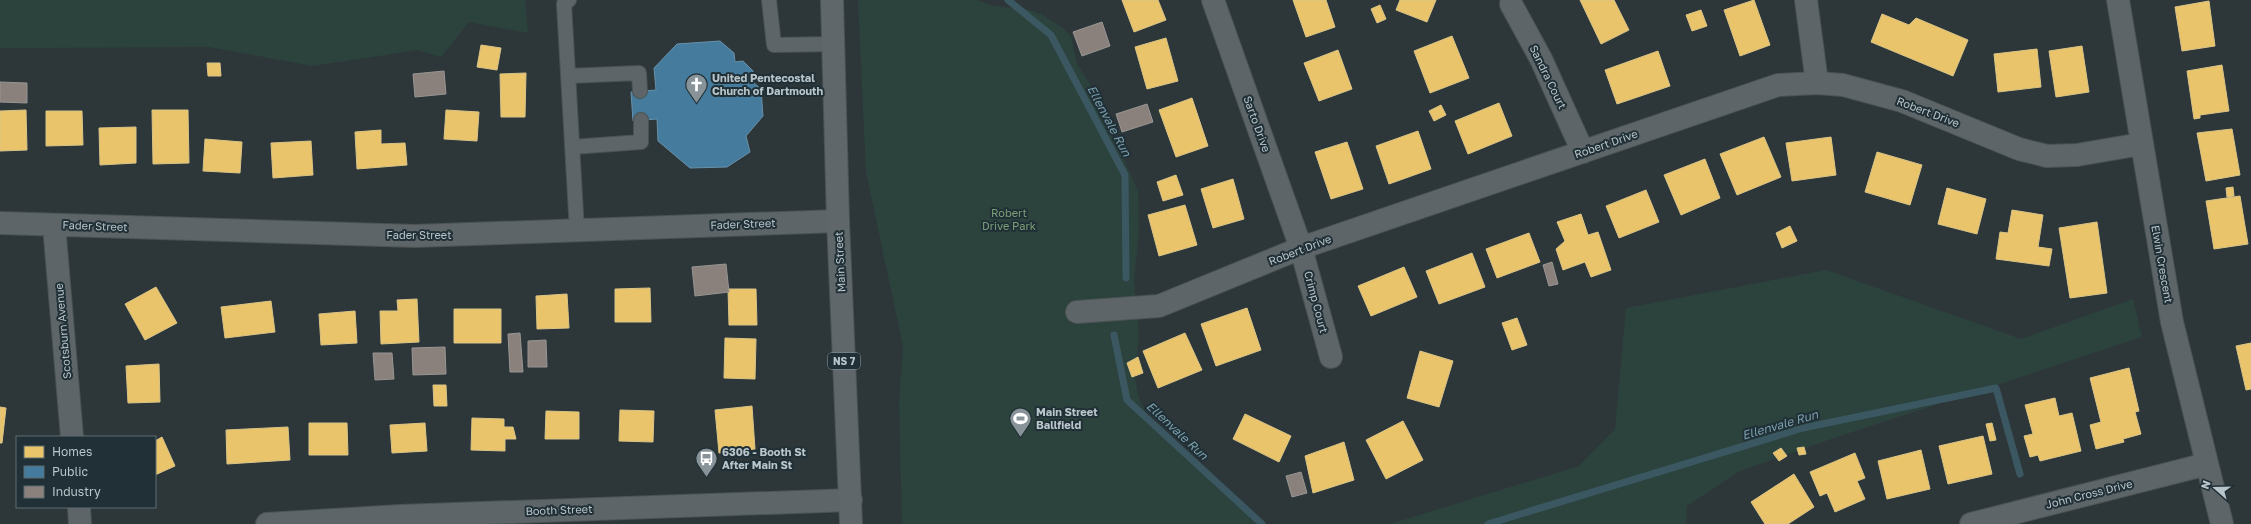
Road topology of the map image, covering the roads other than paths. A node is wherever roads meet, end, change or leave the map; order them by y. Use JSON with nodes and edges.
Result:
{"nodes":[{"id":1,"x":569,"y":0,"type":"edge"},
{"id":2,"x":769,"y":0,"type":"edge"},
{"id":3,"x":832,"y":0,"type":"edge"},
{"id":4,"x":1213,"y":0,"type":"edge"},
{"id":5,"x":1806,"y":0,"type":"edge"},
{"id":6,"x":2118,"y":0,"type":"edge"},
{"id":7,"x":1511,"y":4,"type":"dead end"},
{"id":8,"x":833,"y":44,"type":"junction"},
{"id":9,"x":568,"y":76,"type":"junction"},
{"id":10,"x":1817,"y":83,"type":"junction"},
{"id":11,"x":640,"y":91,"type":"dead end"},
{"id":12,"x":641,"y":120,"type":"dead end"},
{"id":13,"x":2141,"y":144,"type":"junction"},
{"id":14,"x":572,"y":147,"type":"junction"},
{"id":15,"x":1583,"y":152,"type":"junction"},
{"id":16,"x":838,"y":221,"type":"junction"},
{"id":17,"x":0,"y":223,"type":"edge"},
{"id":18,"x":54,"y":225,"type":"junction"},
{"id":19,"x":576,"y":231,"type":"junction"},
{"id":20,"x":1301,"y":248,"type":"junction"},
{"id":21,"x":1077,"y":312,"type":"dead end"},
{"id":22,"x":1331,"y":357,"type":"dead end"},
{"id":23,"x":72,"y":436,"type":"edge"},
{"id":24,"x":2207,"y":464,"type":"junction"},
{"id":25,"x":851,"y":500,"type":"junction"},
{"id":26,"x":79,"y":508,"type":"edge"},
{"id":27,"x":80,"y":524,"type":"edge"},
{"id":28,"x":267,"y":524,"type":"edge"},
{"id":29,"x":851,"y":524,"type":"edge"},
{"id":30,"x":1971,"y":524,"type":"edge"},
{"id":31,"x":2222,"y":524,"type":"edge"}],
"edges":[{"from":1,"to":9,"type":"lane"},
{"from":2,"to":8,"type":"lane"},
{"from":3,"to":8,"type":"main road","name":"Main Street","number":"NS 7"},
{"from":4,"to":20,"type":"street","name":"Sarto Drive"},
{"from":5,"to":10,"type":"street"},
{"from":6,"to":13,"type":"street","name":"Elwin Crescent"},
{"from":7,"to":15,"type":"street","name":"Sandra Court"},
{"from":8,"to":16,"type":"main road","name":"Main Street","number":"NS 7"},
{"from":9,"to":11,"type":"lane"},
{"from":9,"to":14,"type":"lane"},
{"from":10,"to":13,"type":"street","name":"Robert Drive"},
{"from":10,"to":15,"type":"street","name":"Robert Drive"},
{"from":12,"to":14,"type":"lane"},
{"from":13,"to":24,"type":"street","name":"Elwin Crescent"},
{"from":14,"to":19,"type":"lane"},
{"from":15,"to":20,"type":"street","name":"Robert Drive"},
{"from":16,"to":19,"type":"street","name":"Fader Street"},
{"from":16,"to":25,"type":"main road","name":"Main Street","number":"NS 7"},
{"from":17,"to":18,"type":"street","name":"Fader Street"},
{"from":18,"to":19,"type":"street","name":"Fader Street"},
{"from":18,"to":23,"type":"street","name":"Scotsburn Avenue"},
{"from":20,"to":21,"type":"street","name":"Robert Drive"},
{"from":20,"to":22,"type":"street","name":"Crimp Court"},
{"from":24,"to":30,"type":"street","name":"John Cross Drive"},
{"from":24,"to":31,"type":"street","name":"Elwin Crescent"},
{"from":25,"to":28,"type":"street","name":"Booth Street"},
{"from":25,"to":29,"type":"main road","name":"Main Street","number":"NS 7"},
{"from":26,"to":27,"type":"street"}]}
